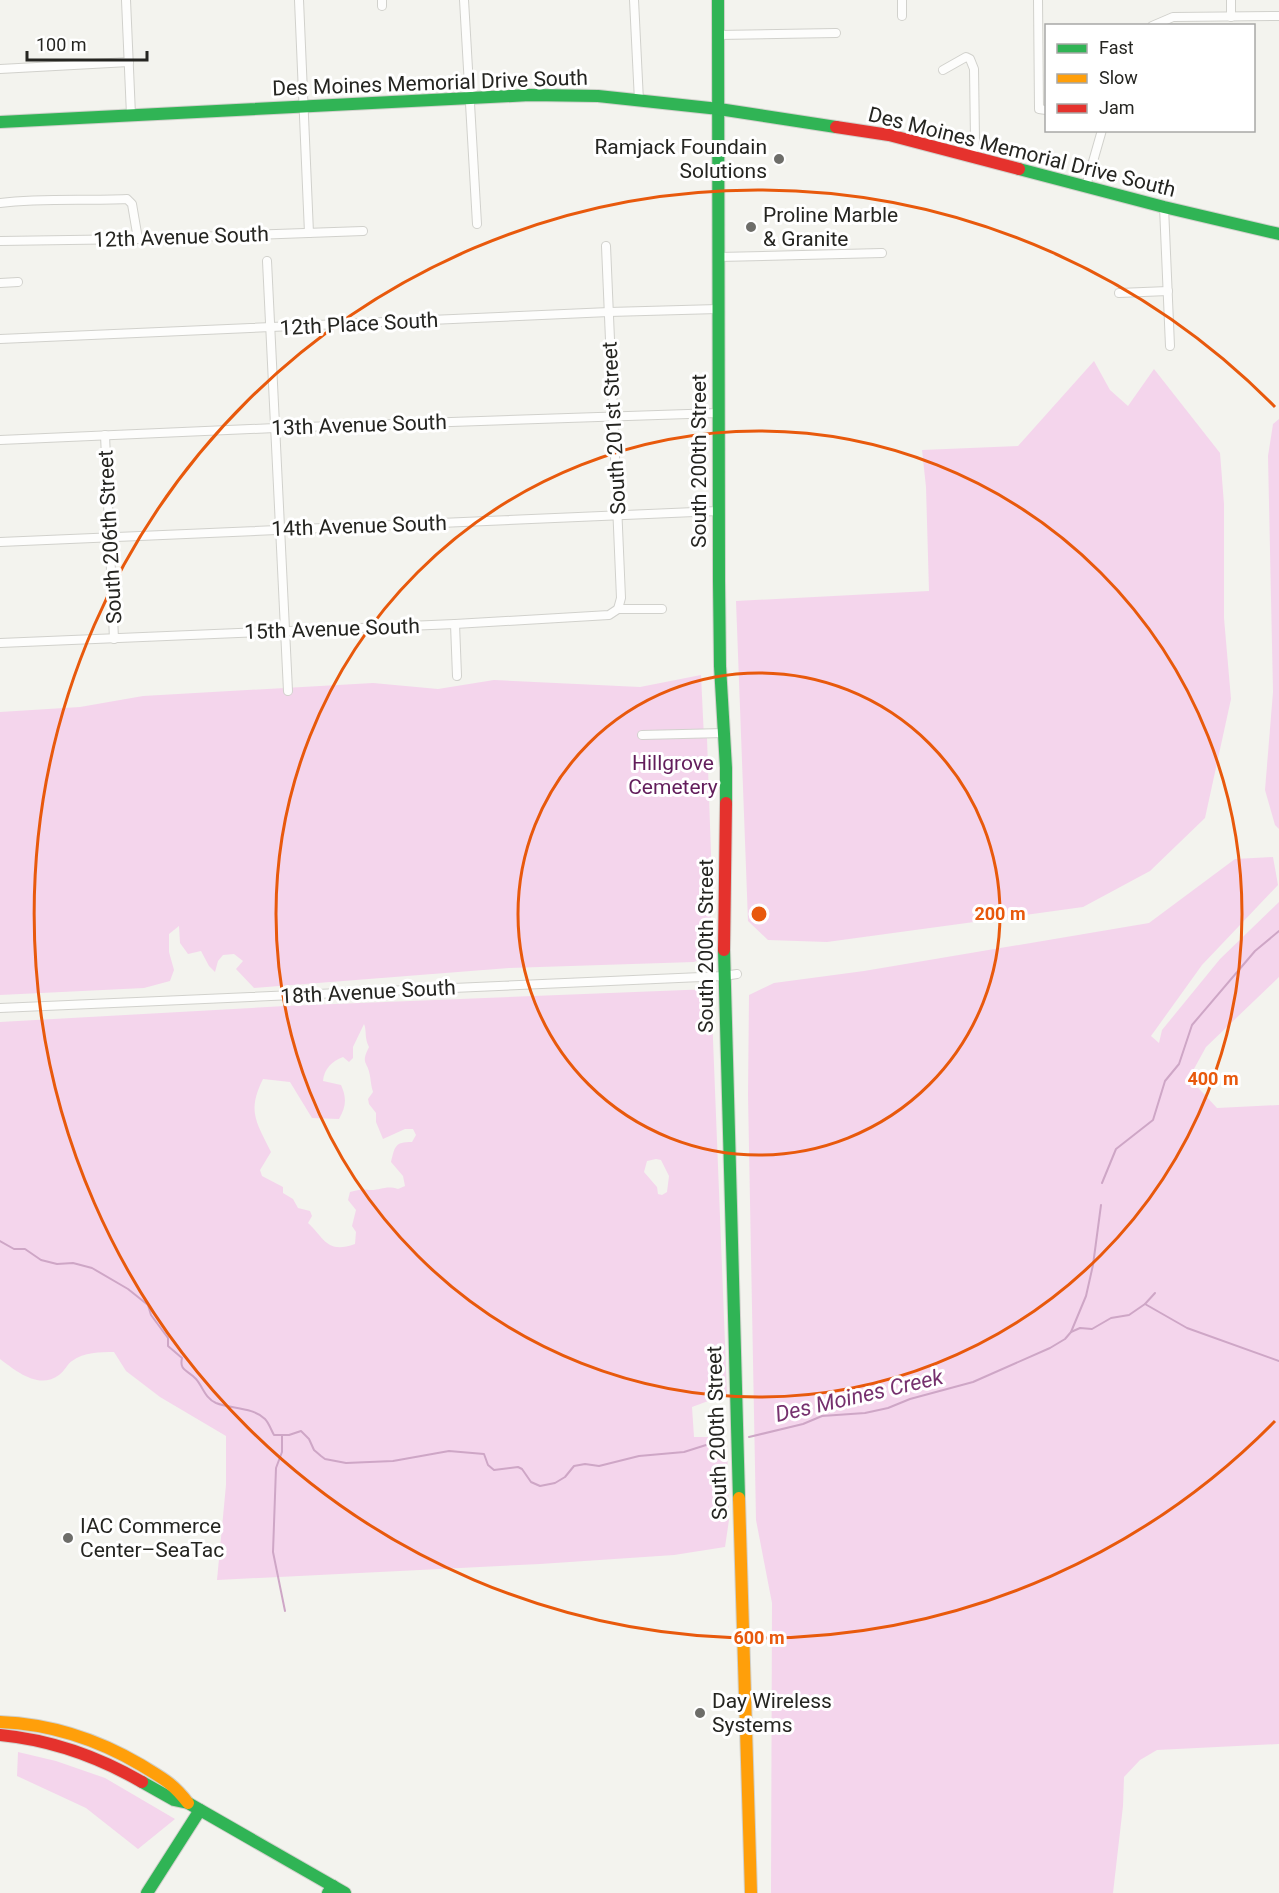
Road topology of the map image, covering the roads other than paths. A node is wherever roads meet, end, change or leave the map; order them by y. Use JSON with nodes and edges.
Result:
{"nodes":[{"id":1,"x":126,"y":0,"type":"edge"},
{"id":2,"x":299,"y":0,"type":"edge"},
{"id":3,"x":464,"y":0,"type":"edge"},
{"id":4,"x":634,"y":0,"type":"edge"},
{"id":5,"x":718,"y":0,"type":"edge"},
{"id":6,"x":902,"y":0,"type":"edge"},
{"id":7,"x":1038,"y":0,"type":"edge"},
{"id":8,"x":1231,"y":0,"type":"edge"},
{"id":9,"x":903,"y":16,"type":"dead end"},
{"id":10,"x":1279,"y":16,"type":"edge"},
{"id":11,"x":1231,"y":17,"type":"junction"},
{"id":12,"x":1157,"y":24,"type":"edge"},
{"id":13,"x":836,"y":33,"type":"dead end"},
{"id":14,"x":718,"y":35,"type":"junction"},
{"id":15,"x":129,"y":62,"type":"junction"},
{"id":16,"x":0,"y":69,"type":"edge"},
{"id":17,"x":943,"y":70,"type":"dead end"},
{"id":18,"x":469,"y":98,"type":"junction"},
{"id":19,"x":639,"y":101,"type":"junction"},
{"id":20,"x":304,"y":107,"type":"junction"},
{"id":21,"x":718,"y":109,"type":"junction"},
{"id":22,"x":1043,"y":110,"type":"edge"},
{"id":23,"x":130,"y":115,"type":"junction"},
{"id":24,"x":0,"y":122,"type":"edge"},
{"id":25,"x":1101,"y":132,"type":"edge"},
{"id":26,"x":973,"y":156,"type":"junction"},
{"id":27,"x":1086,"y":186,"type":"junction"},
{"id":28,"x":0,"y":203,"type":"edge"},
{"id":29,"x":1164,"y":207,"type":"junction"},
{"id":30,"x":477,"y":224,"type":"dead end"},
{"id":31,"x":363,"y":231,"type":"dead end"},
{"id":32,"x":309,"y":232,"type":"junction"},
{"id":33,"x":1279,"y":234,"type":"edge"},
{"id":34,"x":138,"y":239,"type":"junction"},
{"id":35,"x":0,"y":240,"type":"edge"},
{"id":36,"x":606,"y":246,"type":"dead end"},
{"id":37,"x":882,"y":253,"type":"dead end"},
{"id":38,"x":718,"y":257,"type":"junction"},
{"id":39,"x":267,"y":261,"type":"dead end"},
{"id":40,"x":18,"y":282,"type":"dead end"},
{"id":41,"x":0,"y":283,"type":"edge"},
{"id":42,"x":1168,"y":291,"type":"junction"},
{"id":43,"x":1119,"y":293,"type":"dead end"},
{"id":44,"x":718,"y":309,"type":"junction"},
{"id":45,"x":609,"y":312,"type":"junction"},
{"id":46,"x":271,"y":328,"type":"junction"},
{"id":47,"x":0,"y":339,"type":"edge"},
{"id":48,"x":1170,"y":346,"type":"dead end"},
{"id":49,"x":718,"y":413,"type":"junction"},
{"id":50,"x":613,"y":416,"type":"junction"},
{"id":51,"x":275,"y":428,"type":"junction"},
{"id":52,"x":105,"y":435,"type":"junction"},
{"id":53,"x":0,"y":440,"type":"edge"},
{"id":54,"x":718,"y":511,"type":"junction"},
{"id":55,"x":618,"y":515,"type":"junction"},
{"id":56,"x":280,"y":530,"type":"junction"},
{"id":57,"x":110,"y":538,"type":"junction"},
{"id":58,"x":0,"y":542,"type":"edge"},
{"id":59,"x":618,"y":609,"type":"junction"},
{"id":60,"x":662,"y":609,"type":"dead end"},
{"id":61,"x":455,"y":624,"type":"junction"},
{"id":62,"x":285,"y":631,"type":"junction"},
{"id":63,"x":114,"y":639,"type":"junction"},
{"id":64,"x":0,"y":644,"type":"edge"},
{"id":65,"x":457,"y":676,"type":"dead end"},
{"id":66,"x":288,"y":691,"type":"dead end"},
{"id":67,"x":724,"y":733,"type":"junction"},
{"id":68,"x":642,"y":735,"type":"dead end"},
{"id":69,"x":737,"y":974,"type":"dead end"},
{"id":70,"x":724,"y":976,"type":"junction"},
{"id":71,"x":0,"y":1008,"type":"edge"},
{"id":72,"x":0,"y":1722,"type":"edge"},
{"id":73,"x":0,"y":1735,"type":"edge"},
{"id":74,"x":188,"y":1803,"type":"junction"},
{"id":75,"x":200,"y":1810,"type":"junction"},
{"id":76,"x":330,"y":1890,"type":"edge"},
{"id":77,"x":147,"y":1893,"type":"edge"},
{"id":78,"x":345,"y":1893,"type":"edge"},
{"id":79,"x":751,"y":1893,"type":"edge"}],
"edges":[{"from":1,"to":15,"type":"street"},
{"from":2,"to":20,"type":"street"},
{"from":3,"to":18,"type":"street"},
{"from":4,"to":19,"type":"street"},
{"from":5,"to":14,"type":"main road","name":"South 200th Street"},
{"from":6,"to":9,"type":"street"},
{"from":7,"to":22,"type":"street"},
{"from":8,"to":11,"type":"street"},
{"from":10,"to":11,"type":"street"},
{"from":11,"to":12,"type":"street"},
{"from":13,"to":14,"type":"street"},
{"from":14,"to":21,"type":"main road","name":"South 200th Street"},
{"from":15,"to":16,"type":"street"},
{"from":15,"to":23,"type":"street"},
{"from":17,"to":26,"type":"street"},
{"from":18,"to":19,"type":"main road","name":"Des Moines Memorial Drive South"},
{"from":18,"to":20,"type":"main road","name":"Des Moines Memorial Drive South"},
{"from":18,"to":30,"type":"street"},
{"from":19,"to":21,"type":"main road","name":"Des Moines Memorial Drive South"},
{"from":20,"to":23,"type":"main road","name":"Des Moines Memorial Drive South"},
{"from":20,"to":32,"type":"street"},
{"from":21,"to":26,"type":"main road","name":"Des Moines Memorial Drive South"},
{"from":21,"to":38,"type":"main road","name":"South 200th Street"},
{"from":23,"to":24,"type":"main road","name":"Des Moines Memorial Drive South"},
{"from":25,"to":27,"type":"street"},
{"from":26,"to":27,"type":"main road","name":"Des Moines Memorial Drive South"},
{"from":27,"to":29,"type":"main road","name":"Des Moines Memorial Drive South"},
{"from":28,"to":34,"type":"street"},
{"from":29,"to":33,"type":"main road","name":"Des Moines Memorial Drive South"},
{"from":29,"to":42,"type":"street"},
{"from":31,"to":32,"type":"street","name":"12th Avenue South"},
{"from":32,"to":34,"type":"street","name":"12th Avenue South"},
{"from":34,"to":35,"type":"street","name":"12th Avenue South"},
{"from":36,"to":45,"type":"street","name":"South 201st Street"},
{"from":37,"to":38,"type":"street"},
{"from":38,"to":44,"type":"main road","name":"South 200th Street"},
{"from":39,"to":46,"type":"street"},
{"from":40,"to":41,"type":"street"},
{"from":42,"to":43,"type":"street"},
{"from":42,"to":48,"type":"street"},
{"from":44,"to":45,"type":"street","name":"12th Place South"},
{"from":44,"to":49,"type":"main road","name":"South 200th Street"},
{"from":45,"to":46,"type":"street","name":"12th Place South"},
{"from":45,"to":50,"type":"street","name":"South 201st Street"},
{"from":46,"to":47,"type":"street","name":"12th Place South"},
{"from":46,"to":51,"type":"street"},
{"from":49,"to":50,"type":"street","name":"13th Avenue South"},
{"from":49,"to":54,"type":"main road","name":"South 200th Street"},
{"from":50,"to":51,"type":"street","name":"13th Avenue South"},
{"from":50,"to":55,"type":"street","name":"South 201st Street"},
{"from":51,"to":52,"type":"street","name":"13th Avenue South"},
{"from":51,"to":56,"type":"street"},
{"from":52,"to":53,"type":"street","name":"13th Avenue South"},
{"from":52,"to":57,"type":"street","name":"South 206th Street"},
{"from":54,"to":55,"type":"street","name":"14th Avenue South"},
{"from":54,"to":67,"type":"main road","name":"South 200th Street"},
{"from":55,"to":56,"type":"street","name":"14th Avenue South"},
{"from":55,"to":59,"type":"street","name":"South 201st Street"},
{"from":56,"to":57,"type":"street","name":"14th Avenue South"},
{"from":56,"to":62,"type":"street"},
{"from":57,"to":58,"type":"street","name":"14th Avenue South"},
{"from":57,"to":63,"type":"street","name":"South 206th Street"},
{"from":59,"to":60,"type":"street","name":"15th Avenue South"},
{"from":59,"to":61,"type":"street","name":"15th Avenue South"},
{"from":61,"to":62,"type":"street","name":"15th Avenue South"},
{"from":61,"to":65,"type":"street"},
{"from":62,"to":63,"type":"street","name":"15th Avenue South"},
{"from":62,"to":66,"type":"street"},
{"from":63,"to":64,"type":"street","name":"15th Avenue South"},
{"from":67,"to":68,"type":"street"},
{"from":67,"to":70,"type":"main road","name":"South 200th Street"},
{"from":69,"to":70,"type":"street","name":"18th Avenue South"},
{"from":70,"to":71,"type":"street","name":"18th Avenue South"},
{"from":70,"to":79,"type":"main road","name":"South 200th Street"},
{"from":72,"to":74,"type":"main road"},
{"from":73,"to":74,"type":"main road"},
{"from":74,"to":75,"type":"main road"},
{"from":75,"to":76,"type":"main road"},
{"from":75,"to":77,"type":"main road"},
{"from":76,"to":78,"type":"main road"}]}
